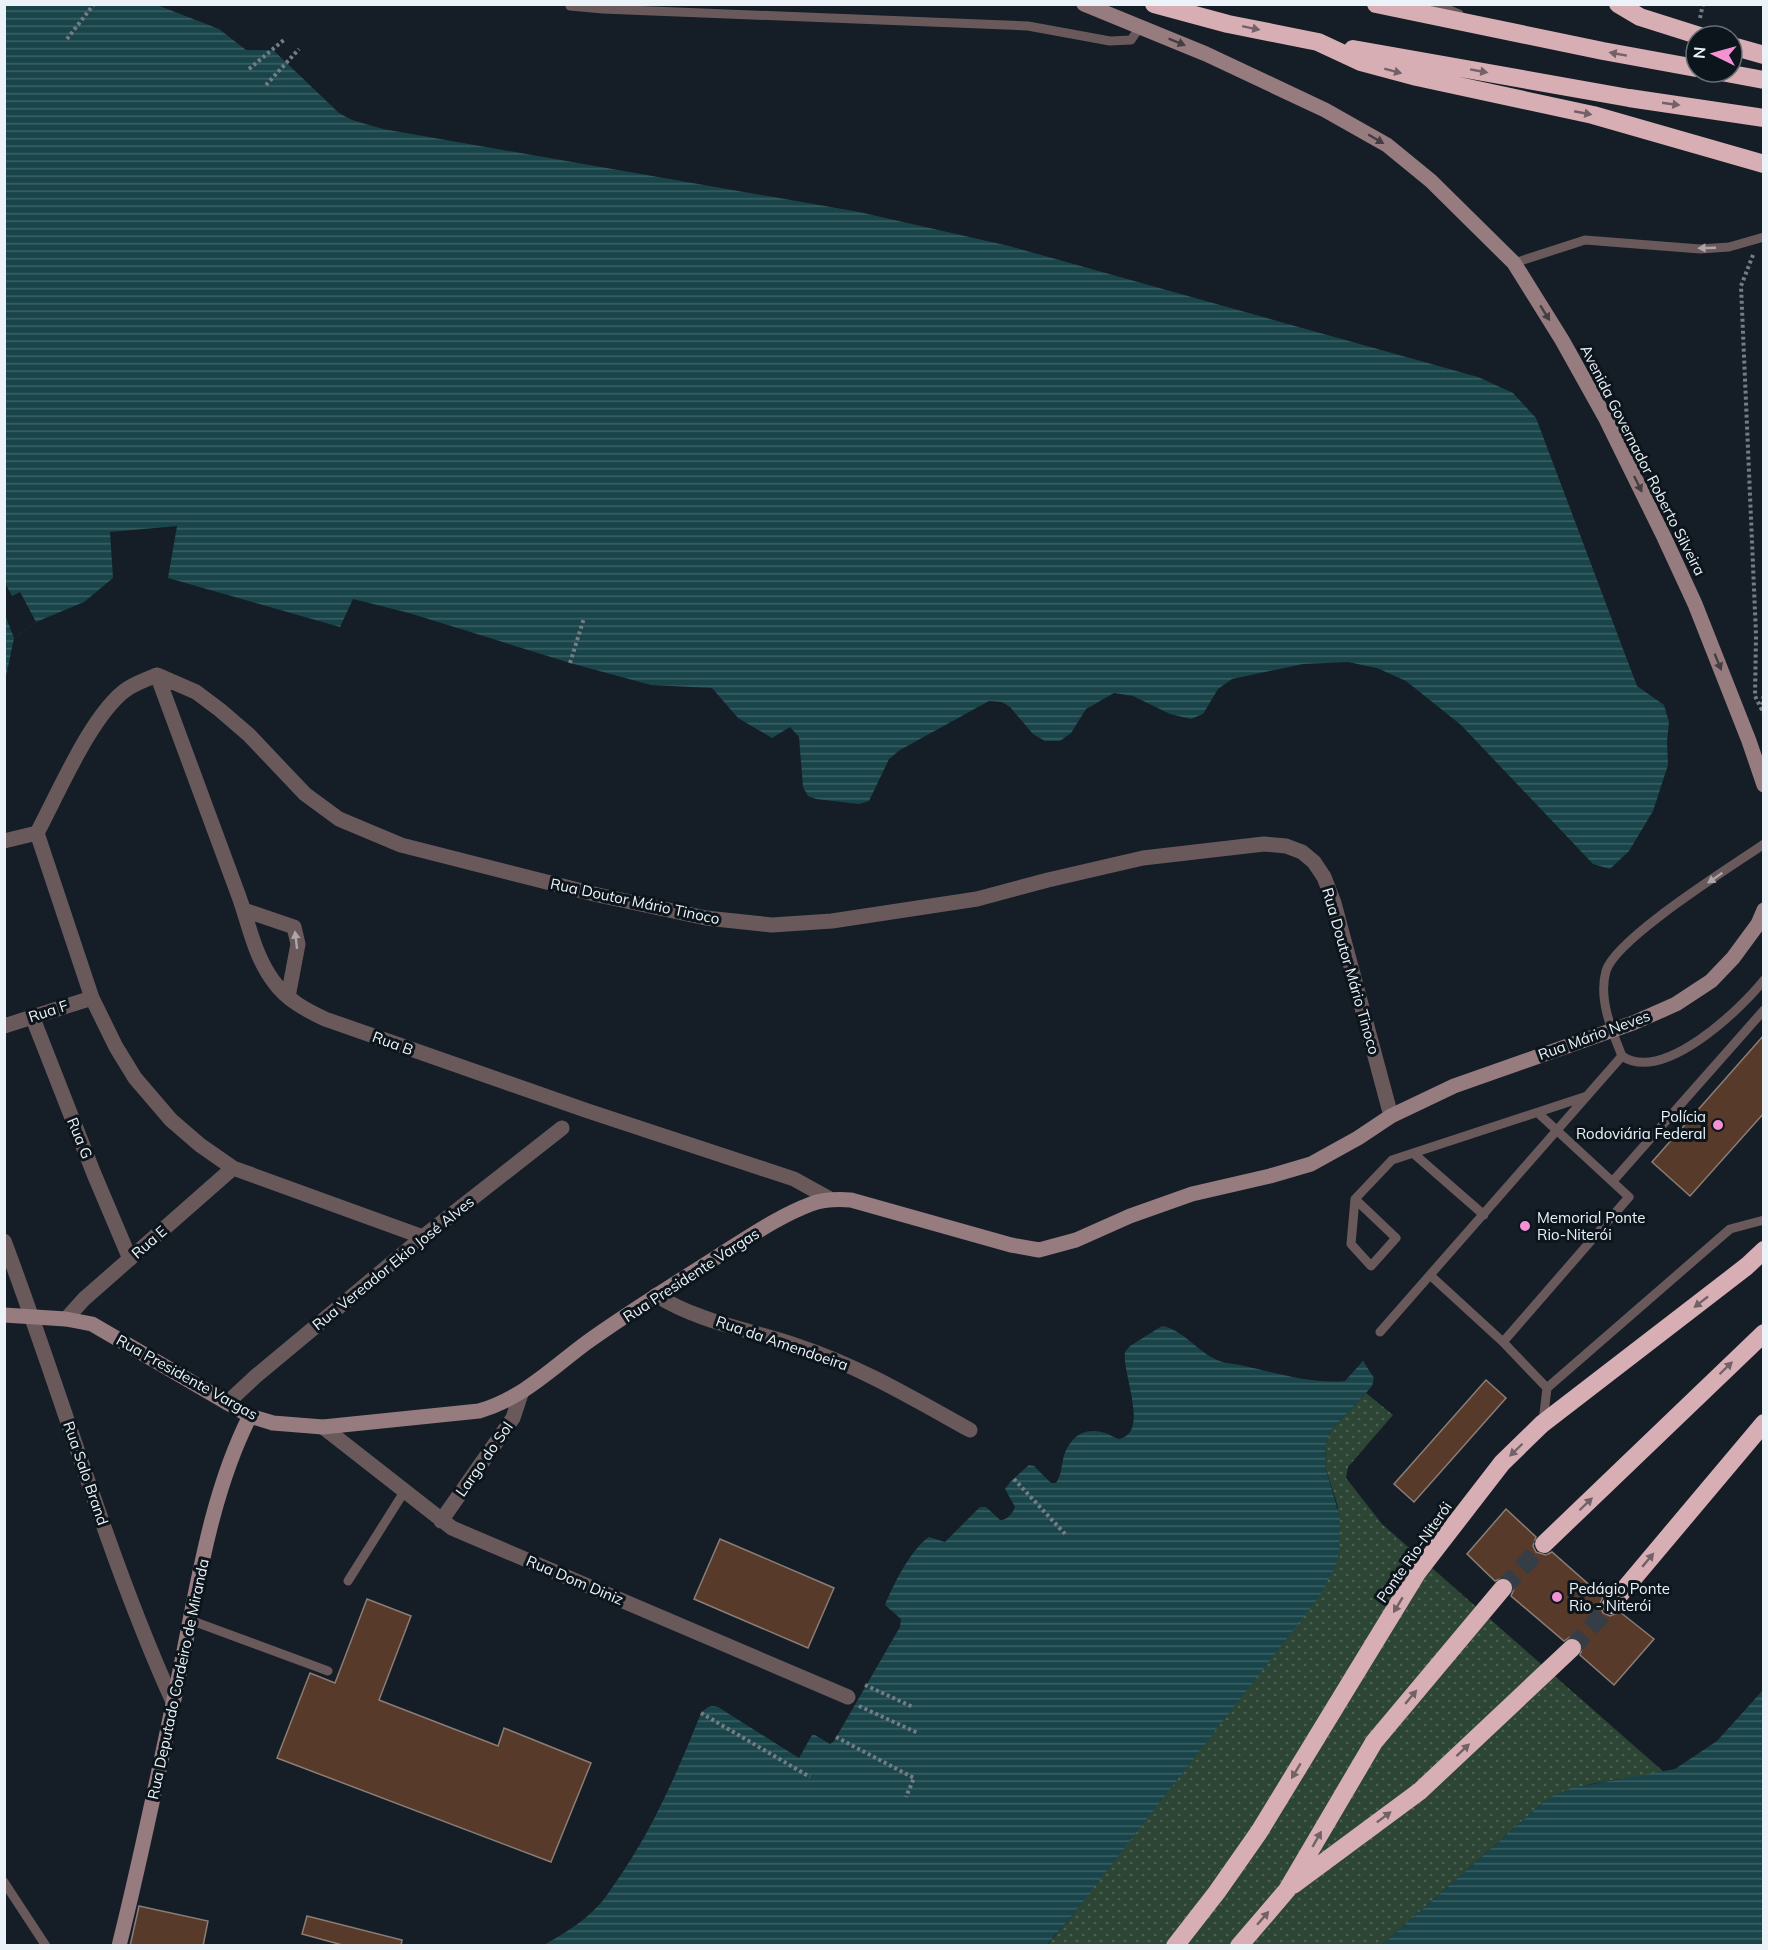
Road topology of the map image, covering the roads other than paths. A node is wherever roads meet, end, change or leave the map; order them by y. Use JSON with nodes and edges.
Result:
{"nodes":[{"id":1,"x":1084,"y":4,"type":"edge"},
{"id":2,"x":1154,"y":4,"type":"edge"},
{"id":3,"x":1376,"y":4,"type":"edge"},
{"id":4,"x":1435,"y":4,"type":"edge"},
{"id":5,"x":1618,"y":4,"type":"edge"},
{"id":6,"x":570,"y":6,"type":"edge"},
{"id":7,"x":1140,"y":27,"type":"junction"},
{"id":8,"x":1684,"y":31,"type":"edge"},
{"id":9,"x":1506,"y":32,"type":"junction"},
{"id":10,"x":1318,"y":42,"type":"junction"},
{"id":11,"x":1744,"y":49,"type":"edge"},
{"id":12,"x":1764,"y":55,"type":"edge"},
{"id":13,"x":1684,"y":66,"type":"edge"},
{"id":14,"x":1744,"y":76,"type":"edge"},
{"id":15,"x":1764,"y":80,"type":"edge"},
{"id":16,"x":1764,"y":118,"type":"edge"},
{"id":17,"x":1764,"y":164,"type":"edge"},
{"id":18,"x":1762,"y":237,"type":"edge"},
{"id":19,"x":1514,"y":263,"type":"junction"},
{"id":20,"x":157,"y":675,"type":"junction"},
{"id":21,"x":1764,"y":785,"type":"edge"},
{"id":22,"x":37,"y":833,"type":"junction"},
{"id":23,"x":4,"y":842,"type":"edge"},
{"id":24,"x":1764,"y":844,"type":"edge"},
{"id":25,"x":244,"y":910,"type":"junction"},
{"id":26,"x":1764,"y":910,"type":"edge"},
{"id":27,"x":1764,"y":980,"type":"edge"},
{"id":28,"x":288,"y":997,"type":"junction"},
{"id":29,"x":92,"y":998,"type":"junction"},
{"id":30,"x":1764,"y":1010,"type":"edge"},
{"id":31,"x":32,"y":1016,"type":"junction"},
{"id":32,"x":4,"y":1026,"type":"edge"},
{"id":33,"x":1612,"y":1031,"type":"junction"},
{"id":34,"x":1622,"y":1056,"type":"junction"},
{"id":35,"x":1587,"y":1096,"type":"junction"},
{"id":36,"x":1538,"y":1113,"type":"junction"},
{"id":37,"x":1391,"y":1116,"type":"junction"},
{"id":38,"x":562,"y":1128,"type":"dead end"},
{"id":39,"x":1558,"y":1130,"type":"junction"},
{"id":40,"x":1413,"y":1153,"type":"junction"},
{"id":41,"x":233,"y":1168,"type":"junction"},
{"id":42,"x":1613,"y":1181,"type":"junction"},
{"id":43,"x":830,"y":1199,"type":"junction"},
{"id":44,"x":1354,"y":1199,"type":"junction"},
{"id":45,"x":1484,"y":1215,"type":"junction"},
{"id":46,"x":1764,"y":1220,"type":"edge"},
{"id":47,"x":423,"y":1237,"type":"junction"},
{"id":48,"x":4,"y":1241,"type":"edge"},
{"id":49,"x":1764,"y":1250,"type":"edge"},
{"id":50,"x":130,"y":1259,"type":"junction"},
{"id":51,"x":1755,"y":1264,"type":"edge"},
{"id":52,"x":1431,"y":1276,"type":"junction"},
{"id":53,"x":656,"y":1295,"type":"junction"},
{"id":54,"x":4,"y":1314,"type":"edge"},
{"id":55,"x":33,"y":1316,"type":"junction"},
{"id":56,"x":66,"y":1319,"type":"junction"},
{"id":57,"x":1380,"y":1332,"type":"dead end"},
{"id":58,"x":1764,"y":1333,"type":"edge"},
{"id":59,"x":1503,"y":1342,"type":"junction"},
{"id":60,"x":1547,"y":1388,"type":"junction"},
{"id":61,"x":521,"y":1394,"type":"junction"},
{"id":62,"x":227,"y":1403,"type":"junction"},
{"id":63,"x":250,"y":1416,"type":"junction"},
{"id":64,"x":1764,"y":1423,"type":"edge"},
{"id":65,"x":1542,"y":1424,"type":"junction"},
{"id":66,"x":324,"y":1427,"type":"junction"},
{"id":67,"x":970,"y":1430,"type":"dead end"},
{"id":68,"x":404,"y":1492,"type":"junction"},
{"id":69,"x":441,"y":1521,"type":"junction"},
{"id":70,"x":1544,"y":1544,"type":"tunnel mouth"},
{"id":71,"x":348,"y":1581,"type":"dead end"},
{"id":72,"x":1503,"y":1588,"type":"tunnel mouth"},
{"id":73,"x":1611,"y":1605,"type":"tunnel mouth"},
{"id":74,"x":190,"y":1620,"type":"junction"},
{"id":75,"x":1572,"y":1648,"type":"tunnel mouth"},
{"id":76,"x":328,"y":1671,"type":"dead end"},
{"id":77,"x":851,"y":1700,"type":"road end"},
{"id":78,"x":173,"y":1702,"type":"junction"},
{"id":79,"x":4,"y":1882,"type":"edge"},
{"id":80,"x":1287,"y":1890,"type":"junction"},
{"id":81,"x":46,"y":1946,"type":"edge"},
{"id":82,"x":119,"y":1946,"type":"edge"},
{"id":83,"x":1174,"y":1946,"type":"edge"},
{"id":84,"x":1239,"y":1946,"type":"edge"}],
"edges":[{"from":1,"to":7,"type":"street","name":"Avenida Governador Roberto Silveira"},
{"from":2,"to":10,"type":"highway","one_way":true},
{"from":3,"to":9,"type":"highway"},
{"from":4,"to":9,"type":"lane"},
{"from":5,"to":8,"type":"highway"},
{"from":6,"to":7,"type":"lane"},
{"from":7,"to":19,"type":"street","name":"Avenida Governador Roberto Silveira","one_way":true},
{"from":13,"to":9,"type":"highway","one_way":true},
{"from":10,"to":16,"type":"highway","one_way":true},
{"from":10,"to":17,"type":"highway","one_way":true},
{"from":11,"to":12,"type":"highway"},
{"from":14,"to":15,"type":"highway"},
{"from":18,"to":19,"type":"lane","one_way":true},
{"from":19,"to":21,"type":"street","name":"Avenida Governador Roberto Silveira","one_way":true},
{"from":20,"to":22,"type":"street"},
{"from":20,"to":25,"type":"street","name":"Rua B"},
{"from":20,"to":37,"type":"street","name":"Rua Doutor Mário Tinoco"},
{"from":22,"to":23,"type":"street"},
{"from":22,"to":29,"type":"street"},
{"from":24,"to":33,"type":"lane","one_way":true},
{"from":25,"to":28,"type":"street","name":"Rua B"},
{"from":28,"to":25,"type":"street","one_way":true},
{"from":26,"to":33,"type":"street","name":"Rua Mário Neves"},
{"from":27,"to":34,"type":"lane"},
{"from":28,"to":43,"type":"street","name":"Rua B"},
{"from":29,"to":31,"type":"street","name":"Rua F"},
{"from":29,"to":41,"type":"street"},
{"from":30,"to":42,"type":"lane"},
{"from":31,"to":32,"type":"street","name":"Rua F"},
{"from":31,"to":50,"type":"street","name":"Rua G"},
{"from":33,"to":34,"type":"lane"},
{"from":33,"to":37,"type":"street","name":"Rua Mário Neves"},
{"from":34,"to":35,"type":"lane"},
{"from":35,"to":36,"type":"lane"},
{"from":35,"to":39,"type":"lane"},
{"from":36,"to":39,"type":"lane"},
{"from":36,"to":40,"type":"lane"},
{"from":37,"to":43,"type":"street","name":"Rua Presidente Vargas"},
{"from":38,"to":47,"type":"street","name":"Rua Vereador Ekio José Alves"},
{"from":39,"to":42,"type":"lane"},
{"from":39,"to":45,"type":"lane"},
{"from":40,"to":44,"type":"lane"},
{"from":40,"to":45,"type":"lane"},
{"from":41,"to":47,"type":"street"},
{"from":41,"to":50,"type":"street","name":"Rua E"},
{"from":42,"to":59,"type":"lane"},
{"from":43,"to":53,"type":"street","name":"Rua Presidente Vargas"},
{"from":44,"to":44,"type":"lane"},
{"from":45,"to":52,"type":"lane"},
{"from":46,"to":60,"type":"lane"},
{"from":47,"to":62,"type":"street","name":"Rua Vereador Ekio José Alves"},
{"from":48,"to":55,"type":"street","name":"Rua Salo Brand"},
{"from":49,"to":51,"type":"highway","name":"Ponte Rio-Niterói"},
{"from":50,"to":56,"type":"street","name":"Rua E"},
{"from":51,"to":65,"type":"highway","name":"Ponte Rio-Niterói","one_way":true},
{"from":52,"to":57,"type":"lane"},
{"from":52,"to":59,"type":"lane"},
{"from":53,"to":61,"type":"street","name":"Rua Presidente Vargas"},
{"from":53,"to":67,"type":"street","name":"Rua da Amendoeira"},
{"from":54,"to":55,"type":"street","name":"Rua Presidente Vargas"},
{"from":55,"to":56,"type":"street","name":"Rua Presidente Vargas"},
{"from":55,"to":78,"type":"street","name":"Rua Salo Brand"},
{"from":56,"to":62,"type":"street","name":"Rua Presidente Vargas"},
{"from":70,"to":58,"type":"highway","one_way":true},
{"from":59,"to":60,"type":"lane"},
{"from":60,"to":65,"type":"lane"},
{"from":61,"to":66,"type":"street","name":"Rua Presidente Vargas"},
{"from":61,"to":69,"type":"street","name":"Largo do Sol"},
{"from":62,"to":63,"type":"street","name":"Rua Presidente Vargas"},
{"from":63,"to":66,"type":"street","name":"Rua Presidente Vargas"},
{"from":63,"to":74,"type":"street","name":"Rua Deputado Cordeiro de Miranda"},
{"from":73,"to":64,"type":"highway","one_way":true},
{"from":65,"to":83,"type":"highway","name":"Ponte Rio-Niterói","one_way":true},
{"from":66,"to":68,"type":"street","name":"Rua Dom Diniz"},
{"from":68,"to":69,"type":"street","name":"Rua Dom Diniz"},
{"from":68,"to":71,"type":"lane"},
{"from":69,"to":77,"type":"street","name":"Rua Dom Diniz"},
{"from":80,"to":72,"type":"highway","one_way":true},
{"from":74,"to":76,"type":"lane"},
{"from":74,"to":78,"type":"street","name":"Rua Deputado Cordeiro de Miranda"},
{"from":80,"to":75,"type":"highway","one_way":true},
{"from":78,"to":82,"type":"street","name":"Rua Deputado Cordeiro de Miranda"},
{"from":79,"to":81,"type":"lane"},
{"from":84,"to":80,"type":"highway","one_way":true}]}
